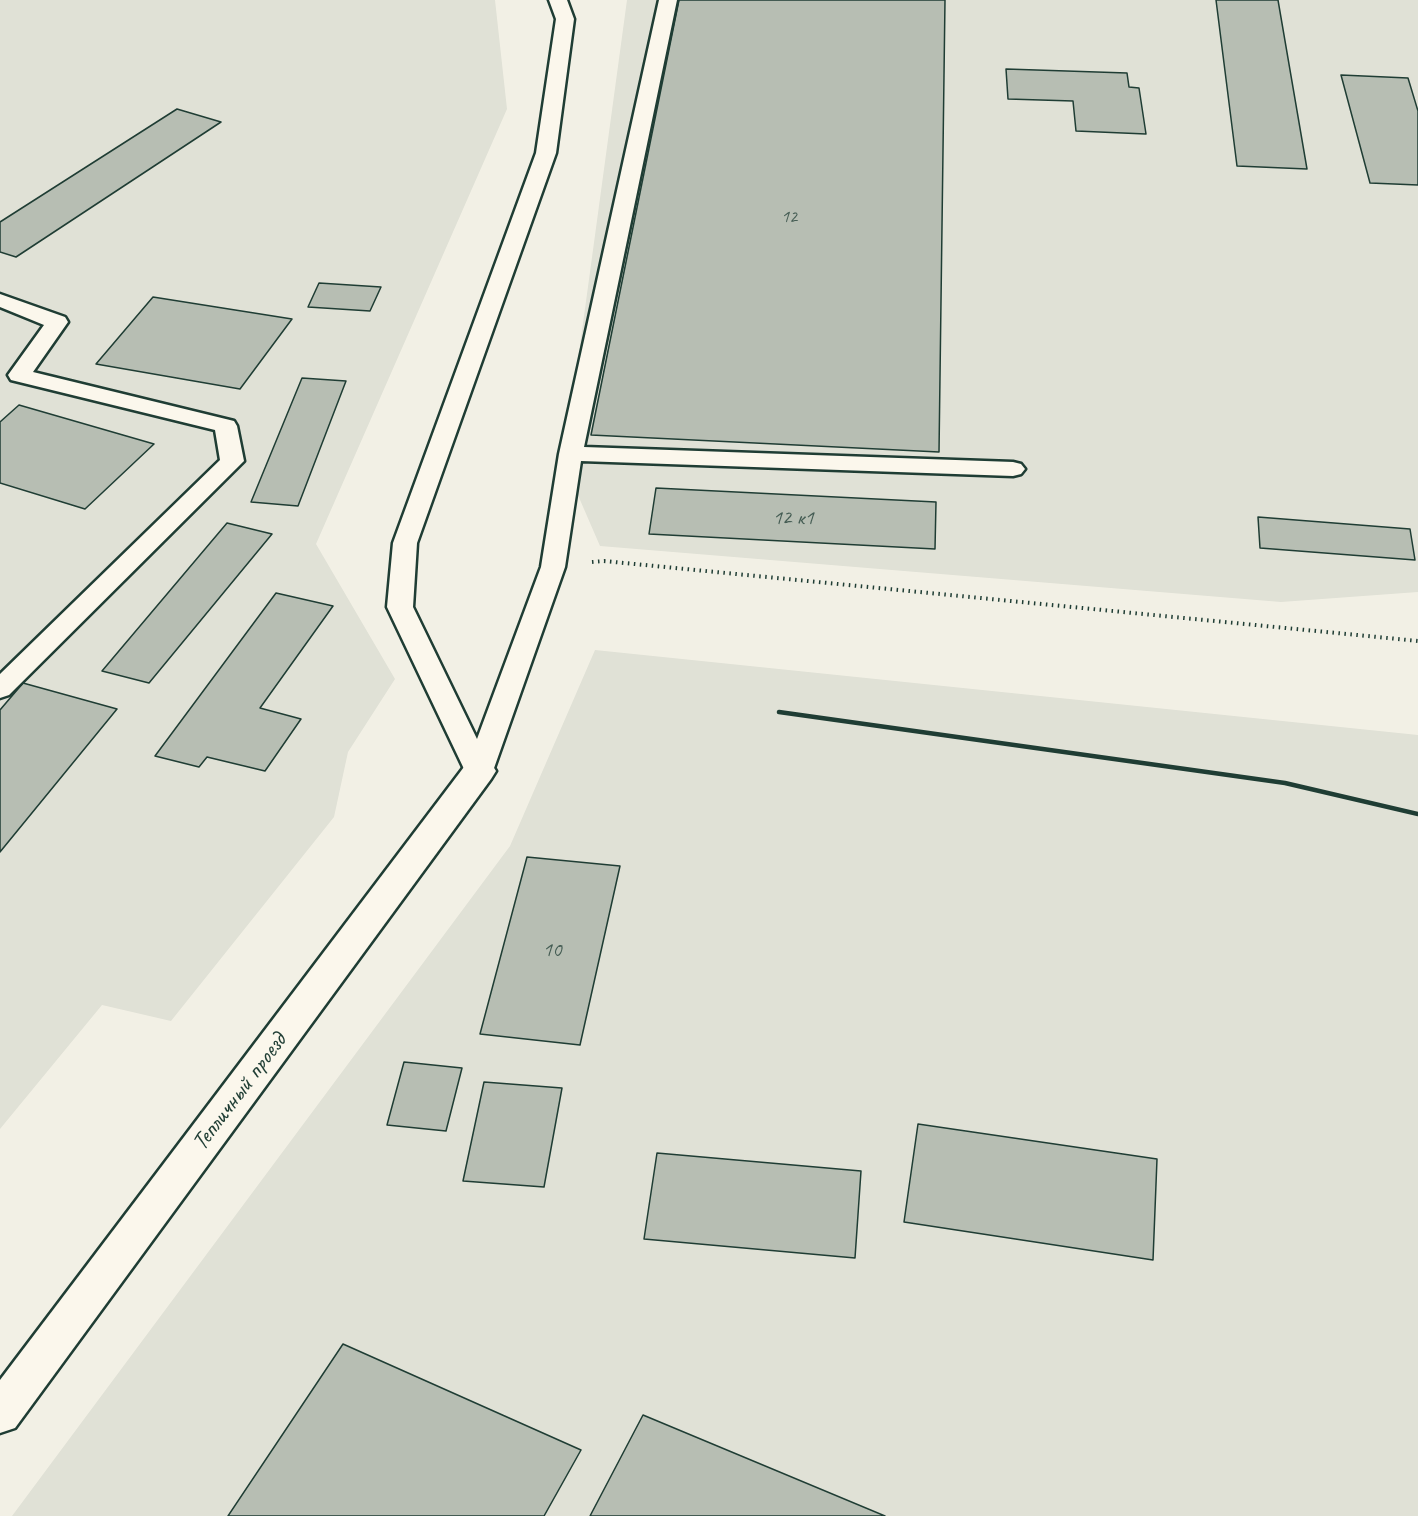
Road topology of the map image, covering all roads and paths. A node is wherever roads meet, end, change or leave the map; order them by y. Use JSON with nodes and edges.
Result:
{"nodes":[{"id":1,"x":558,"y":0,"type":"edge"},
{"id":2,"x":668,"y":0,"type":"edge"},
{"id":3,"x":0,"y":300,"type":"edge"},
{"id":4,"x":571,"y":454,"type":"junction"},
{"id":5,"x":1013,"y":469,"type":"dead end"},
{"id":6,"x":553,"y":567,"type":"junction"},
{"id":7,"x":1418,"y":641,"type":"edge"},
{"id":8,"x":0,"y":688,"type":"edge"},
{"id":9,"x":479,"y":771,"type":"junction"},
{"id":10,"x":0,"y":1414,"type":"edge"}],
"edges":[{"from":1,"to":9,"type":"lane"},
{"from":2,"to":4,"type":"lane"},
{"from":3,"to":8,"type":"lane"},
{"from":4,"to":5,"type":"lane"},
{"from":4,"to":6,"type":"lane"},
{"from":6,"to":7,"type":"path"},
{"from":6,"to":9,"type":"lane"},
{"from":9,"to":10,"type":"street","name":"Тепличный проезд"}]}
